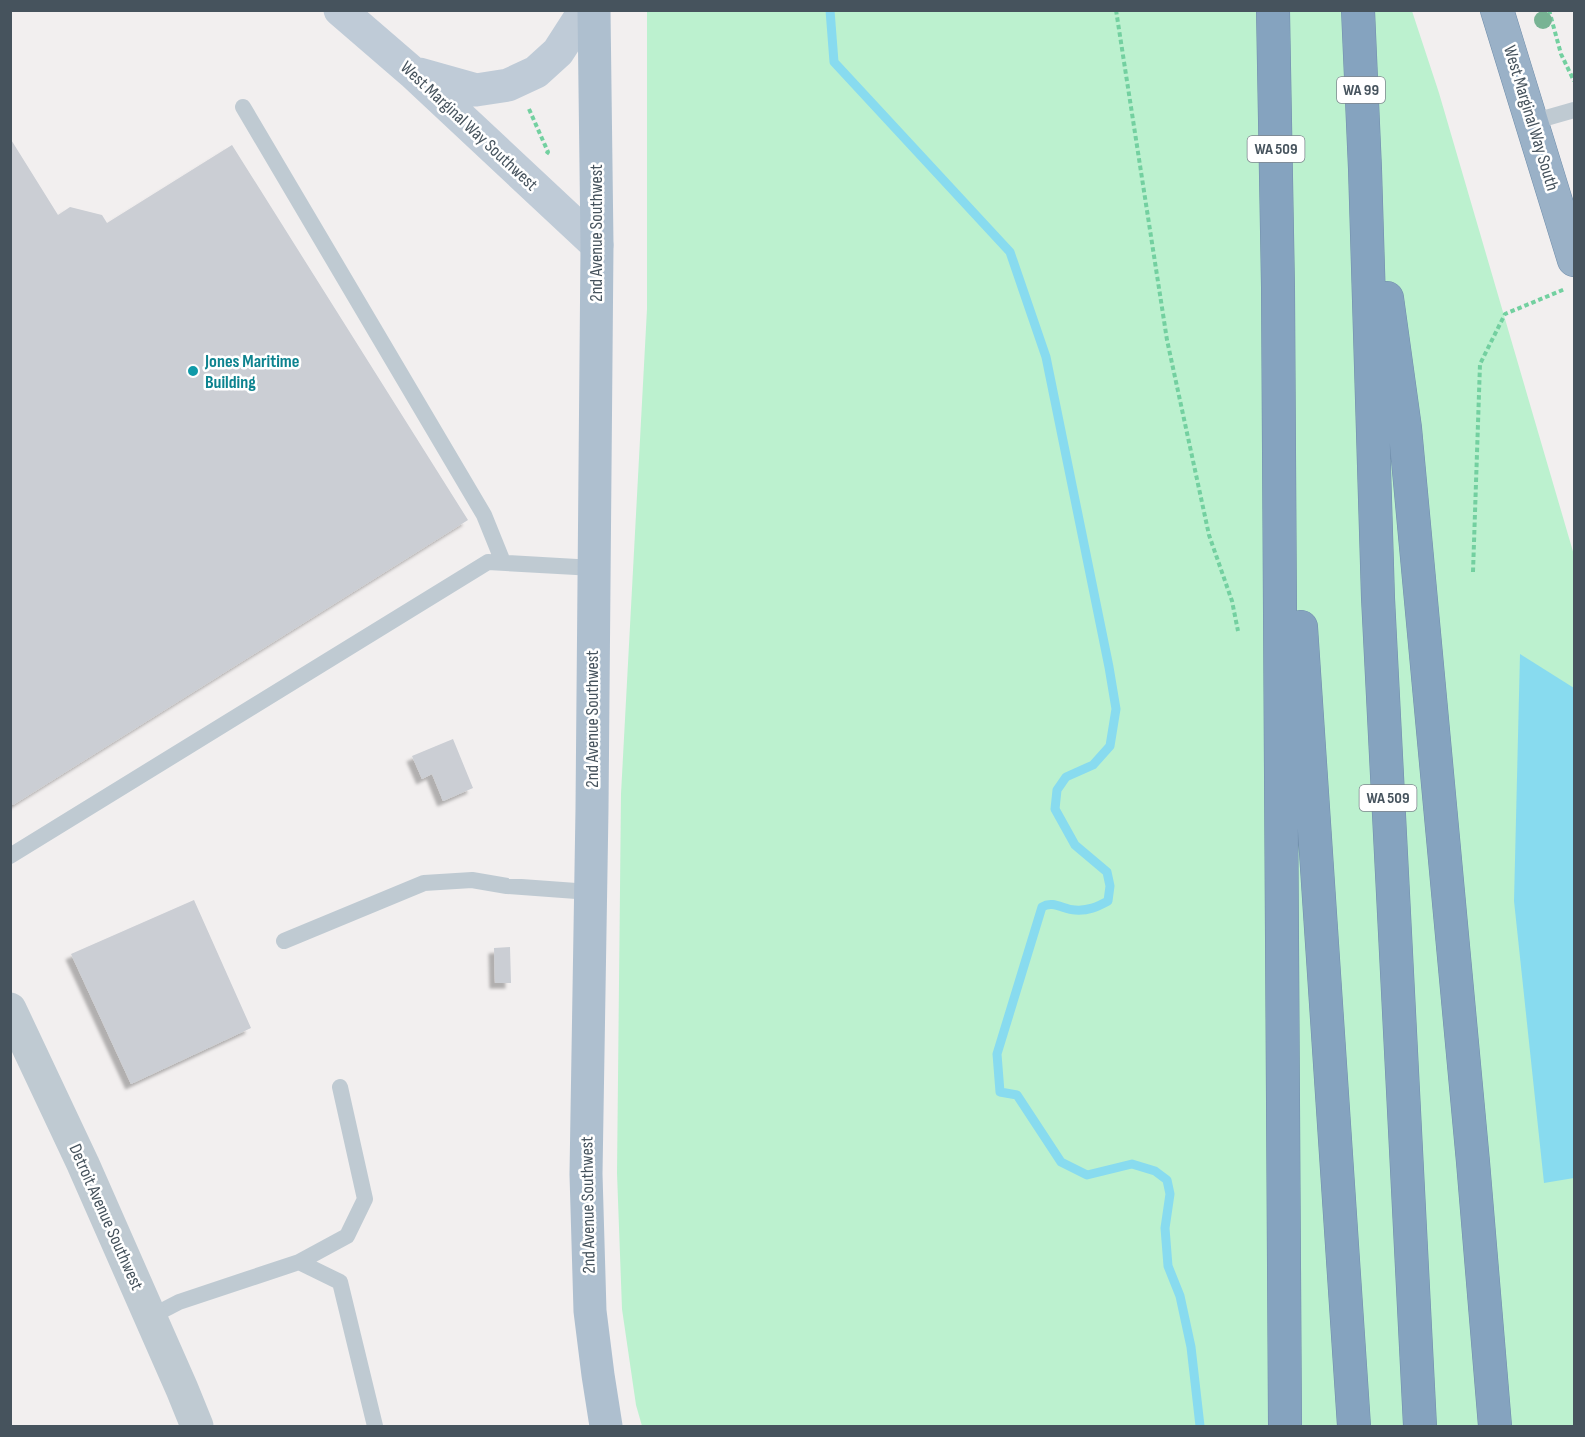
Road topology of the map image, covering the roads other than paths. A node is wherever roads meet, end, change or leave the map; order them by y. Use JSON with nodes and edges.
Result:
{"nodes":[{"id":1,"x":340,"y":10,"type":"edge"},
{"id":2,"x":585,"y":10,"type":"edge"},
{"id":3,"x":594,"y":10,"type":"edge"},
{"id":4,"x":1274,"y":10,"type":"edge"},
{"id":5,"x":1358,"y":10,"type":"edge"},
{"id":6,"x":1497,"y":10,"type":"edge"},
{"id":7,"x":413,"y":73,"type":"junction"},
{"id":8,"x":243,"y":107,"type":"dead end"},
{"id":9,"x":1575,"y":110,"type":"edge"},
{"id":10,"x":1532,"y":122,"type":"junction"},
{"id":11,"x":1365,"y":169,"type":"junction"},
{"id":12,"x":597,"y":245,"type":"junction"},
{"id":13,"x":1574,"y":264,"type":"edge"},
{"id":14,"x":1278,"y":287,"type":"junction"},
{"id":15,"x":503,"y":562,"type":"junction"},
{"id":16,"x":594,"y":568,"type":"junction"},
{"id":17,"x":10,"y":856,"type":"edge"},
{"id":18,"x":590,"y":892,"type":"junction"},
{"id":19,"x":284,"y":941,"type":"dead end"},
{"id":20,"x":10,"y":1009,"type":"edge"},
{"id":21,"x":340,"y":1087,"type":"dead end"},
{"id":22,"x":299,"y":1262,"type":"junction"},
{"id":23,"x":150,"y":1317,"type":"junction"},
{"id":24,"x":196,"y":1426,"type":"edge"},
{"id":25,"x":375,"y":1426,"type":"edge"},
{"id":26,"x":606,"y":1426,"type":"edge"},
{"id":27,"x":1285,"y":1426,"type":"edge"},
{"id":28,"x":1354,"y":1426,"type":"edge"},
{"id":29,"x":1420,"y":1426,"type":"edge"},
{"id":30,"x":1495,"y":1426,"type":"edge"}],
"edges":[{"from":1,"to":7,"type":"main road","name":"West Marginal Way Southwest"},
{"from":2,"to":7,"type":"main road"},
{"from":3,"to":12,"type":"main road","name":"2nd Avenue Southwest"},
{"from":4,"to":14,"type":"highway","number":"WA 509"},
{"from":5,"to":11,"type":"highway","number":"WA 99"},
{"from":6,"to":10,"type":"highway","name":"West Marginal Way South"},
{"from":7,"to":12,"type":"main road","name":"West Marginal Way Southwest"},
{"from":8,"to":15,"type":"lane"},
{"from":9,"to":10,"type":"lane"},
{"from":10,"to":13,"type":"highway","name":"West Marginal Way South"},
{"from":11,"to":29,"type":"highway","number":"WA 509"},
{"from":11,"to":30,"type":"highway"},
{"from":12,"to":16,"type":"main road","name":"2nd Avenue Southwest"},
{"from":14,"to":27,"type":"highway"},
{"from":14,"to":28,"type":"highway","number":"WA 509"},
{"from":15,"to":16,"type":"lane"},
{"from":15,"to":17,"type":"lane"},
{"from":16,"to":18,"type":"main road","name":"2nd Avenue Southwest"},
{"from":18,"to":19,"type":"lane"},
{"from":18,"to":26,"type":"main road","name":"2nd Avenue Southwest"},
{"from":20,"to":23,"type":"street","name":"Detroit Avenue Southwest"},
{"from":21,"to":22,"type":"lane"},
{"from":22,"to":23,"type":"lane"},
{"from":22,"to":25,"type":"lane"},
{"from":23,"to":24,"type":"street","name":"Detroit Avenue Southwest"}]}
